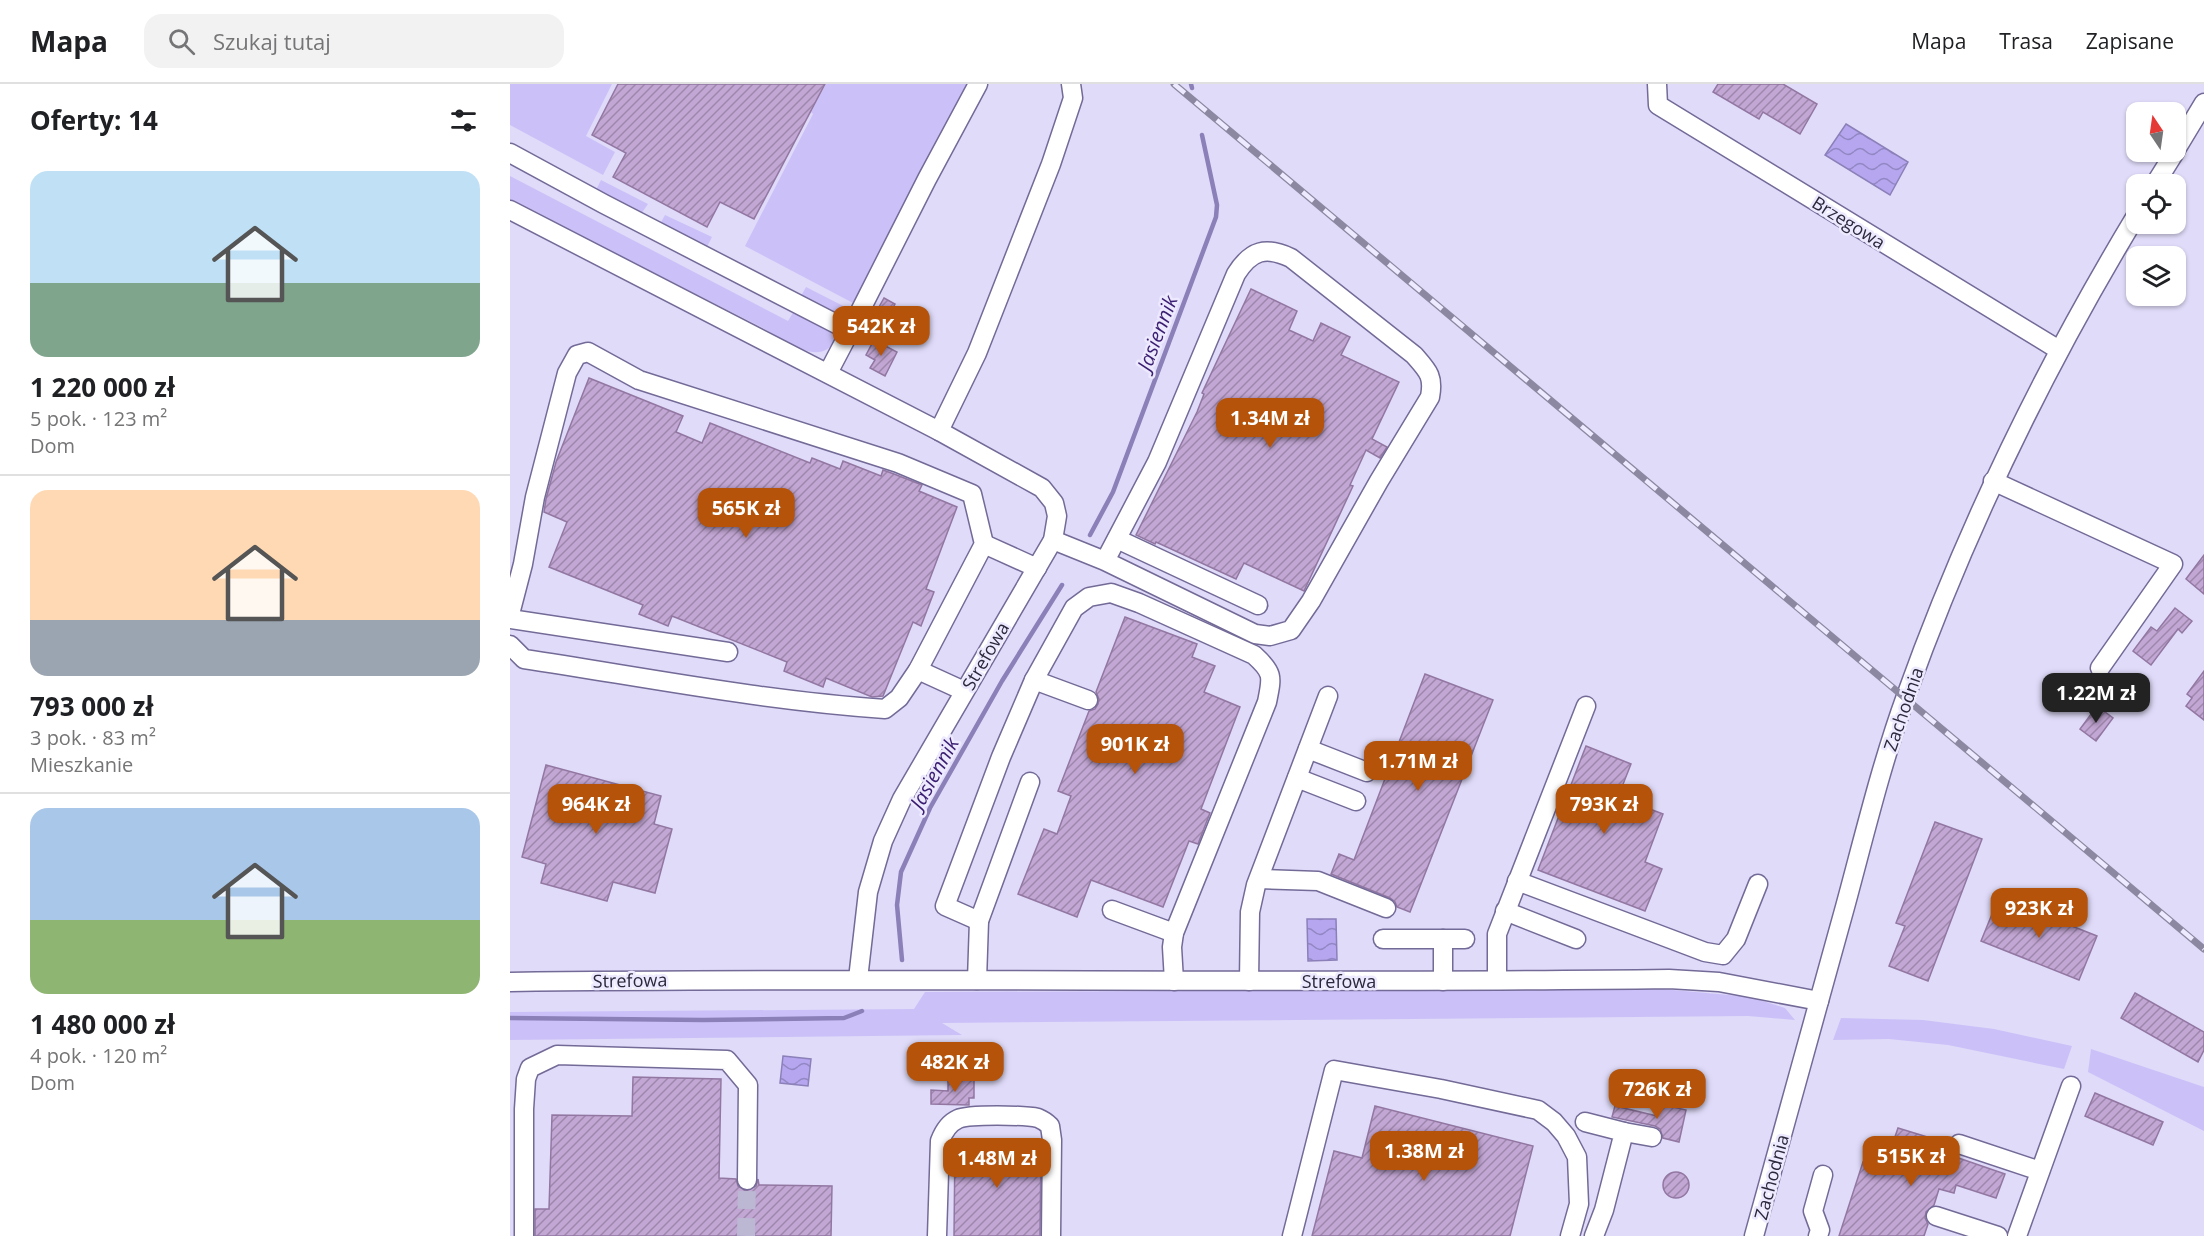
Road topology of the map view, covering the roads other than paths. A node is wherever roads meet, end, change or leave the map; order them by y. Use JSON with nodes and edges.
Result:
{"nodes":[{"id":1,"x":978,"y":84,"type":"edge"},
{"id":2,"x":1071,"y":84,"type":"edge"},
{"id":3,"x":1657,"y":84,"type":"edge"},
{"id":4,"x":2204,"y":103,"type":"edge"},
{"id":5,"x":2186,"y":133,"type":"edge"},
{"id":6,"x":510,"y":153,"type":"edge"},
{"id":7,"x":510,"y":210,"type":"edge"},
{"id":8,"x":2126,"y":233,"type":"edge"},
{"id":9,"x":850,"y":331,"type":"junction"},
{"id":10,"x":2059,"y":350,"type":"junction"},
{"id":11,"x":828,"y":373,"type":"junction"},
{"id":12,"x":939,"y":430,"type":"junction"},
{"id":13,"x":1993,"y":481,"type":"junction"},
{"id":14,"x":1117,"y":539,"type":"junction"},
{"id":15,"x":1053,"y":540,"type":"junction"},
{"id":16,"x":984,"y":544,"type":"junction"},
{"id":17,"x":1105,"y":561,"type":"junction"},
{"id":18,"x":1037,"y":568,"type":"junction"},
{"id":19,"x":1258,"y":605,"type":"dead end"},
{"id":20,"x":510,"y":615,"type":"edge"},
{"id":21,"x":510,"y":619,"type":"edge"},
{"id":22,"x":510,"y":645,"type":"edge"},
{"id":23,"x":728,"y":652,"type":"dead end"},
{"id":24,"x":2100,"y":668,"type":"dead end"},
{"id":25,"x":918,"y":670,"type":"junction"},
{"id":26,"x":1034,"y":680,"type":"junction"},
{"id":27,"x":964,"y":692,"type":"junction"},
{"id":28,"x":1328,"y":696,"type":"dead end"},
{"id":29,"x":1088,"y":700,"type":"dead end"},
{"id":30,"x":1586,"y":706,"type":"dead end"},
{"id":31,"x":1308,"y":749,"type":"junction"},
{"id":32,"x":1367,"y":772,"type":"dead end"},
{"id":33,"x":1297,"y":778,"type":"junction"},
{"id":34,"x":1030,"y":782,"type":"dead end"},
{"id":35,"x":1356,"y":801,"type":"dead end"},
{"id":36,"x":1259,"y":879,"type":"junction"},
{"id":37,"x":1517,"y":881,"type":"junction"},
{"id":38,"x":1758,"y":884,"type":"dead end"},
{"id":39,"x":1386,"y":908,"type":"dead end"},
{"id":40,"x":1112,"y":910,"type":"dead end"},
{"id":41,"x":1505,"y":911,"type":"junction"},
{"id":42,"x":979,"y":921,"type":"junction"},
{"id":43,"x":1174,"y":933,"type":"junction"},
{"id":44,"x":1383,"y":939,"type":"dead end"},
{"id":45,"x":1443,"y":939,"type":"junction"},
{"id":46,"x":1465,"y":939,"type":"dead end"},
{"id":47,"x":1576,"y":939,"type":"dead end"},
{"id":48,"x":858,"y":979,"type":"junction"},
{"id":49,"x":1497,"y":979,"type":"junction"},
{"id":50,"x":977,"y":980,"type":"junction"},
{"id":51,"x":1174,"y":981,"type":"junction"},
{"id":52,"x":1249,"y":981,"type":"junction"},
{"id":53,"x":1443,"y":981,"type":"junction"},
{"id":54,"x":510,"y":982,"type":"edge"},
{"id":55,"x":1819,"y":1001,"type":"junction"},
{"id":56,"x":2071,"y":1086,"type":"dead end"},
{"id":57,"x":1585,"y":1122,"type":"dead end"},
{"id":58,"x":1624,"y":1132,"type":"junction"},
{"id":59,"x":1652,"y":1137,"type":"dead end"},
{"id":60,"x":1959,"y":1144,"type":"dead end"},
{"id":61,"x":2040,"y":1171,"type":"junction"},
{"id":62,"x":1823,"y":1175,"type":"dead end"},
{"id":63,"x":747,"y":1180,"type":"tunnel mouth"},
{"id":64,"x":1936,"y":1216,"type":"dead end"},
{"id":65,"x":524,"y":1236,"type":"edge"},
{"id":66,"x":937,"y":1236,"type":"edge"},
{"id":67,"x":1051,"y":1236,"type":"edge"},
{"id":68,"x":1292,"y":1236,"type":"edge"},
{"id":69,"x":1570,"y":1236,"type":"edge"},
{"id":70,"x":1594,"y":1236,"type":"edge"},
{"id":71,"x":1754,"y":1236,"type":"edge"},
{"id":72,"x":1818,"y":1236,"type":"edge"},
{"id":73,"x":1998,"y":1236,"type":"edge"},
{"id":74,"x":2017,"y":1236,"type":"edge"}],
"edges":[{"from":1,"to":9,"type":"street"},
{"from":2,"to":12,"type":"street"},
{"from":3,"to":10,"type":"street","name":"Brzegowa"},
{"from":4,"to":5,"type":"street"},
{"from":6,"to":9,"type":"street"},
{"from":7,"to":11,"type":"street","name":"Strefowa"},
{"from":8,"to":10,"type":"street","name":"Zachodnia"},
{"from":9,"to":11,"type":"street"},
{"from":10,"to":13,"type":"street","name":"Zachodnia"},
{"from":11,"to":12,"type":"street","name":"Strefowa"},
{"from":12,"to":15,"type":"street","name":"Strefowa"},
{"from":13,"to":24,"type":"street"},
{"from":13,"to":55,"type":"street","name":"Zachodnia"},
{"from":14,"to":17,"type":"street"},
{"from":14,"to":17,"type":"street"},
{"from":14,"to":19,"type":"street"},
{"from":15,"to":17,"type":"street"},
{"from":15,"to":18,"type":"street","name":"Strefowa"},
{"from":16,"to":18,"type":"street"},
{"from":16,"to":20,"type":"street"},
{"from":16,"to":25,"type":"street"},
{"from":18,"to":27,"type":"street","name":"Strefowa"},
{"from":21,"to":23,"type":"street"},
{"from":22,"to":25,"type":"street"},
{"from":25,"to":27,"type":"street"},
{"from":26,"to":29,"type":"street"},
{"from":26,"to":42,"type":"street"},
{"from":26,"to":43,"type":"street"},
{"from":27,"to":48,"type":"street","name":"Strefowa"},
{"from":28,"to":31,"type":"street"},
{"from":30,"to":37,"type":"street"},
{"from":31,"to":32,"type":"street"},
{"from":31,"to":33,"type":"street"},
{"from":33,"to":35,"type":"street"},
{"from":33,"to":36,"type":"street"},
{"from":34,"to":42,"type":"street"},
{"from":36,"to":39,"type":"street"},
{"from":36,"to":52,"type":"street"},
{"from":37,"to":38,"type":"street"},
{"from":37,"to":41,"type":"street"},
{"from":40,"to":43,"type":"street"},
{"from":41,"to":47,"type":"street"},
{"from":41,"to":49,"type":"street"},
{"from":42,"to":50,"type":"street"},
{"from":43,"to":51,"type":"street"},
{"from":44,"to":45,"type":"street"},
{"from":45,"to":46,"type":"street"},
{"from":45,"to":53,"type":"street"},
{"from":48,"to":50,"type":"street","name":"Strefowa"},
{"from":48,"to":54,"type":"street","name":"Strefowa"},
{"from":49,"to":53,"type":"street","name":"Strefowa"},
{"from":49,"to":55,"type":"street","name":"Strefowa"},
{"from":50,"to":51,"type":"street","name":"Strefowa"},
{"from":51,"to":52,"type":"street","name":"Strefowa"},
{"from":52,"to":53,"type":"street","name":"Strefowa"},
{"from":55,"to":71,"type":"street","name":"Zachodnia"},
{"from":56,"to":61,"type":"street"},
{"from":57,"to":58,"type":"street"},
{"from":58,"to":59,"type":"street"},
{"from":58,"to":70,"type":"street"},
{"from":60,"to":61,"type":"street"},
{"from":61,"to":74,"type":"street"},
{"from":62,"to":72,"type":"street"},
{"from":63,"to":65,"type":"street"},
{"from":64,"to":73,"type":"street"},
{"from":66,"to":67,"type":"street"},
{"from":68,"to":69,"type":"street"}]}
